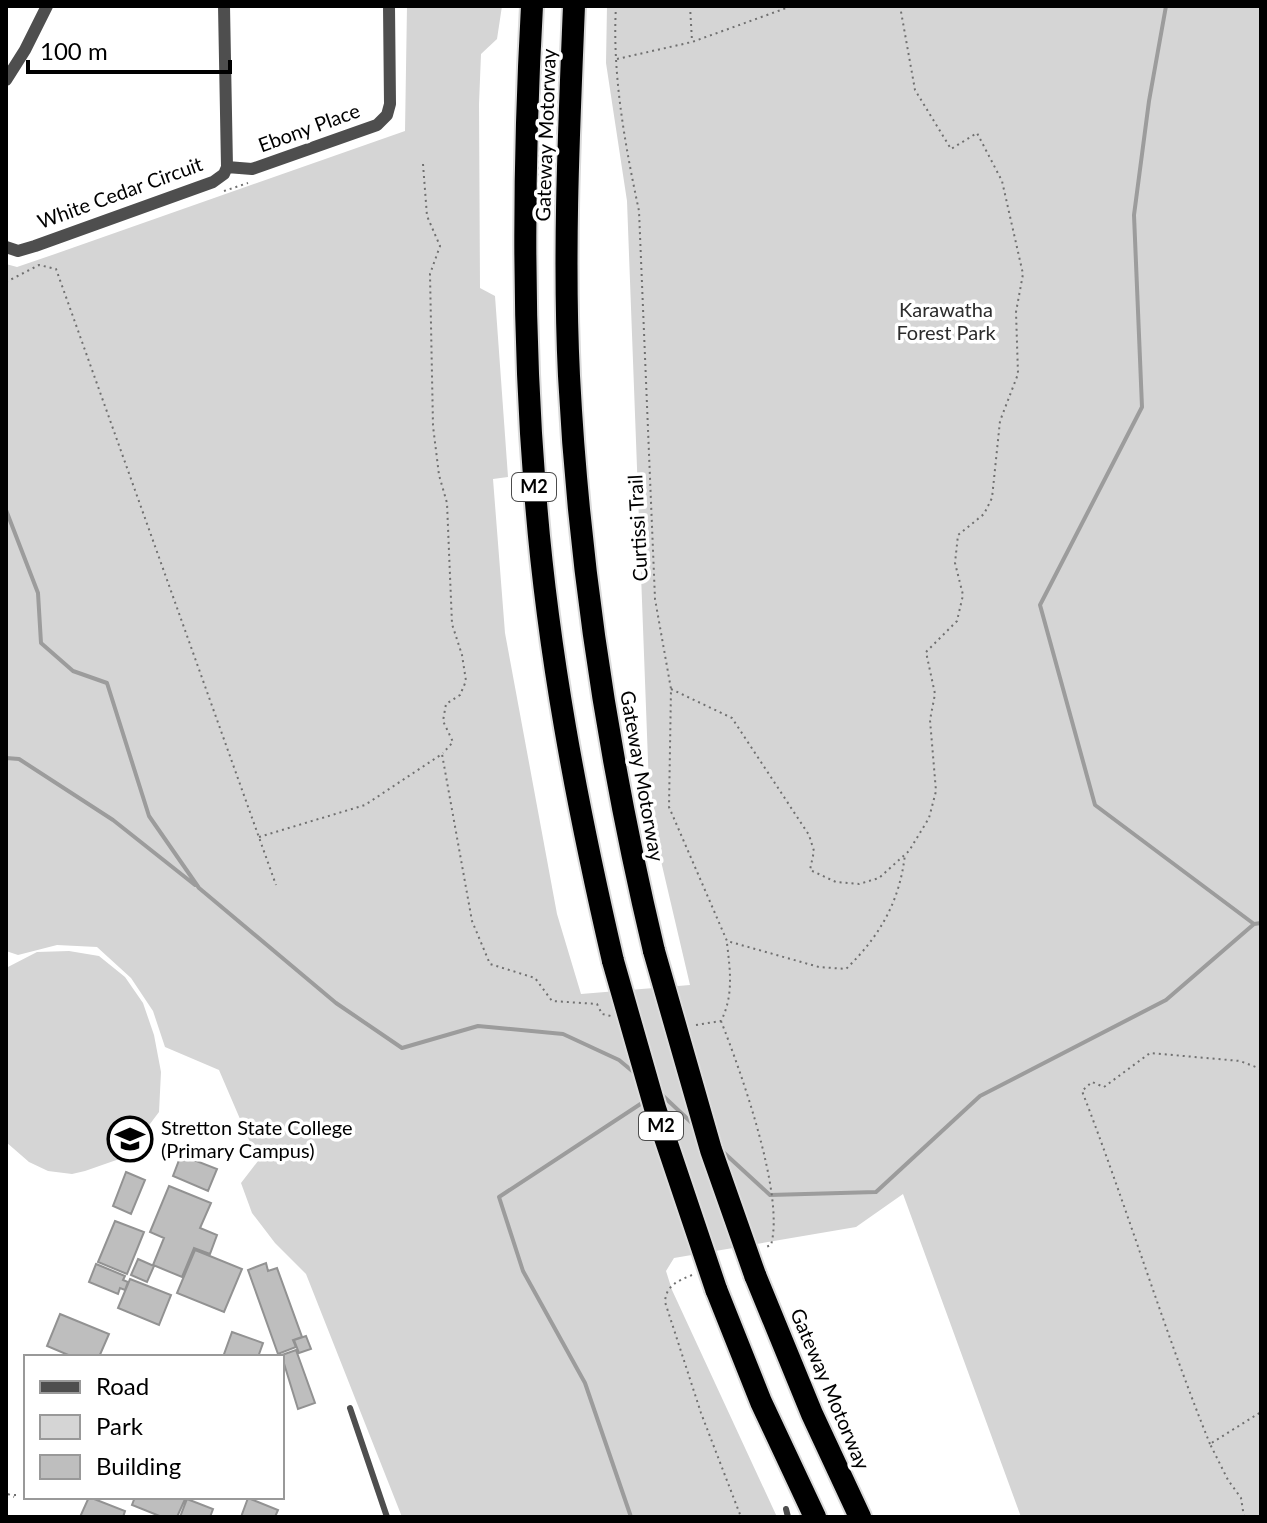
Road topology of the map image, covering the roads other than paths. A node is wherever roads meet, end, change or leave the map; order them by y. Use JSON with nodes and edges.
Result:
{"nodes":[{"id":1,"x":47,"y":6,"type":"edge"},
{"id":2,"x":224,"y":6,"type":"edge"},
{"id":3,"x":389,"y":6,"type":"edge"},
{"id":4,"x":532,"y":6,"type":"edge"},
{"id":5,"x":574,"y":6,"type":"edge"},
{"id":6,"x":6,"y":80,"type":"edge"},
{"id":7,"x":227,"y":167,"type":"junction"},
{"id":8,"x":6,"y":247,"type":"edge"},
{"id":9,"x":350,"y":1408,"type":"dead end"},
{"id":10,"x":387,"y":1517,"type":"edge"},
{"id":11,"x":815,"y":1517,"type":"edge"},
{"id":12,"x":860,"y":1517,"type":"edge"}],
"edges":[{"from":1,"to":6,"type":"street"},
{"from":2,"to":7,"type":"street","name":"White Cedar Circuit"},
{"from":3,"to":7,"type":"street","name":"Ebony Place"},
{"from":4,"to":11,"type":"highway","name":"Gateway Motorway","number":"M2","bridge":true},
{"from":5,"to":12,"type":"highway","name":"Gateway Motorway","number":"M2","bridge":true},
{"from":7,"to":8,"type":"street","name":"White Cedar Circuit"},
{"from":9,"to":10,"type":"lane"}]}
